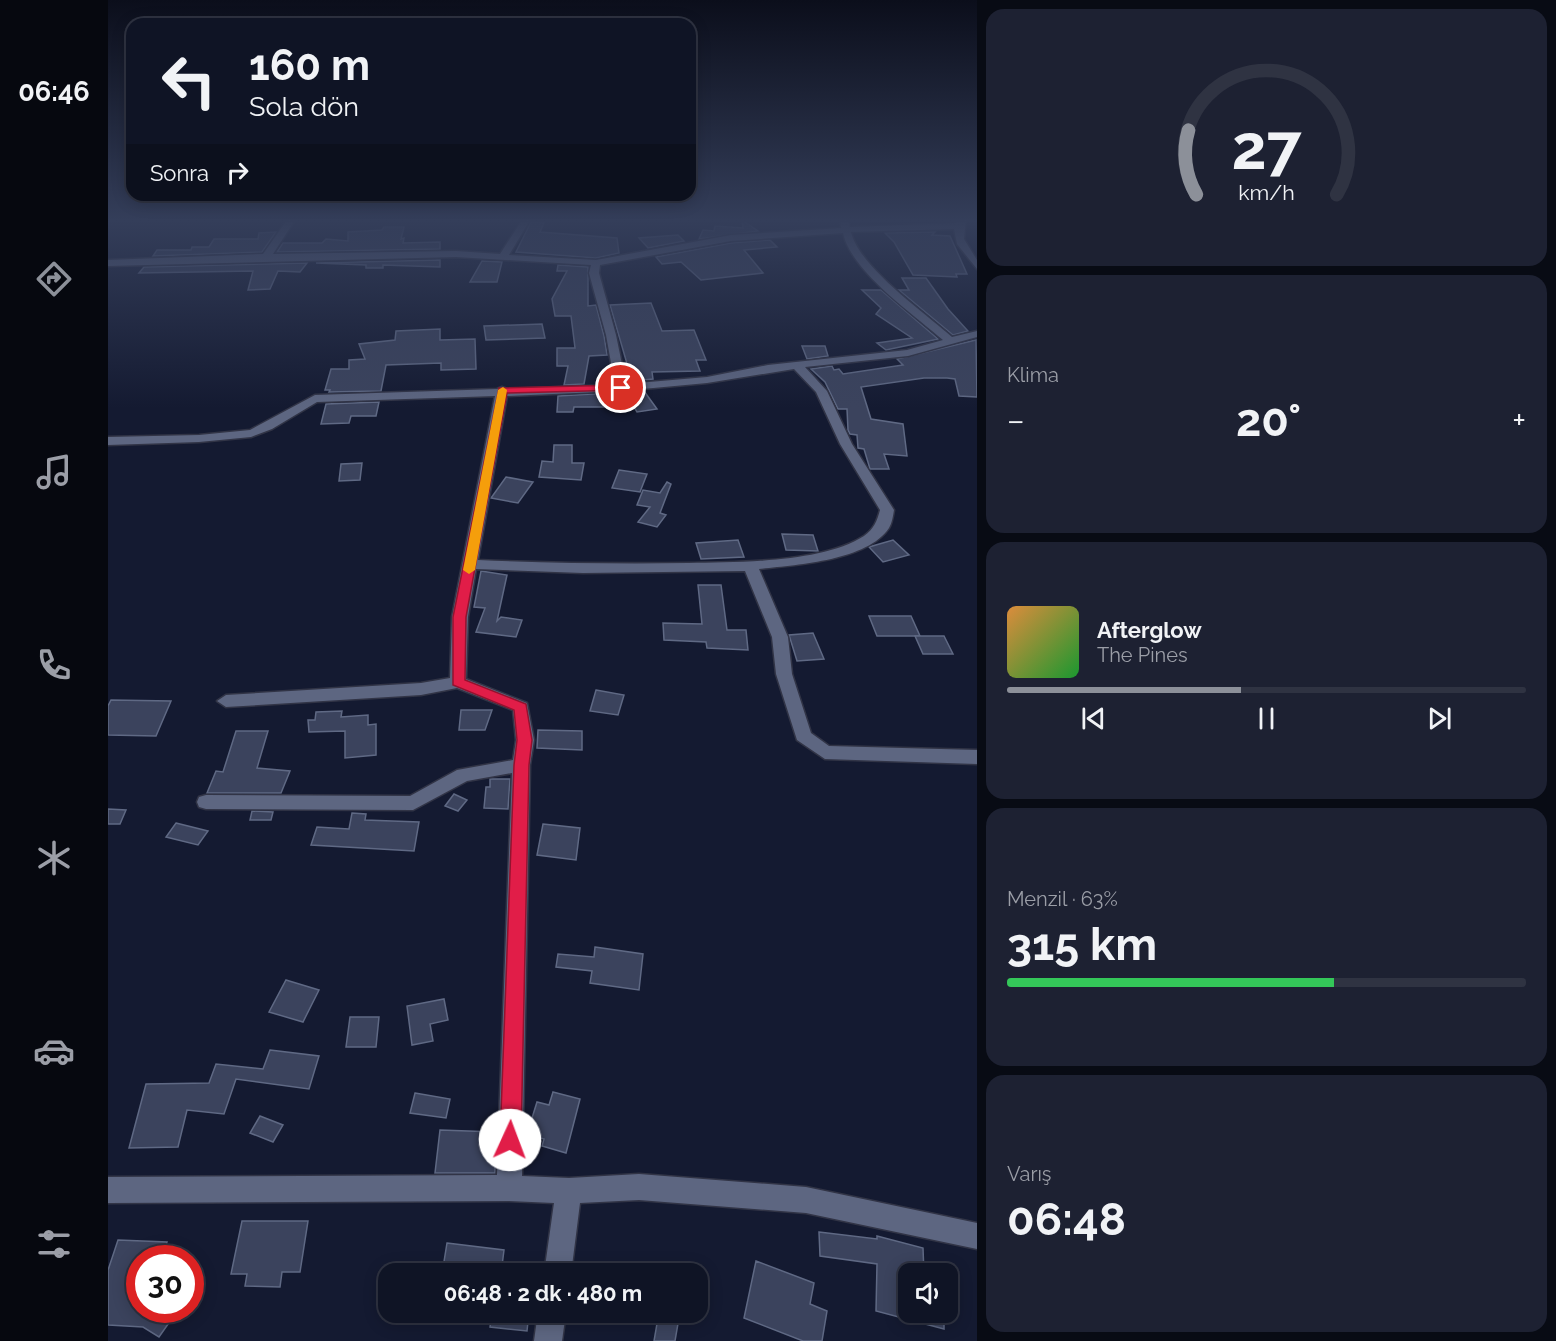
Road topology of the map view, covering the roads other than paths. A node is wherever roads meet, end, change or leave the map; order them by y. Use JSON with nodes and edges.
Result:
{"nodes":[{"id":1,"x":597,"y":283,"type":"edge"},
{"id":2,"x":884,"y":283,"type":"edge"},
{"id":3,"x":977,"y":334,"type":"edge"},
{"id":4,"x":951,"y":342,"type":"junction"},
{"id":5,"x":798,"y":366,"type":"junction"},
{"id":6,"x":621,"y":388,"type":"junction"},
{"id":7,"x":502,"y":390,"type":"junction"},
{"id":8,"x":108,"y":441,"type":"edge"},
{"id":9,"x":470,"y":564,"type":"junction"},
{"id":10,"x":750,"y":566,"type":"junction"},
{"id":11,"x":458,"y":682,"type":"junction"},
{"id":12,"x":226,"y":701,"type":"dead end"},
{"id":13,"x":977,"y":758,"type":"edge"},
{"id":14,"x":521,"y":765,"type":"junction"},
{"id":15,"x":206,"y":802,"type":"dead end"},
{"id":16,"x":509,"y":1188,"type":"junction"},
{"id":17,"x":108,"y":1190,"type":"edge"},
{"id":18,"x":568,"y":1191,"type":"junction"},
{"id":19,"x":977,"y":1236,"type":"edge"},
{"id":20,"x":558,"y":1263,"type":"edge"},
{"id":21,"x":550,"y":1323,"type":"edge"},
{"id":22,"x":548,"y":1341,"type":"edge"}],
"edges":[{"from":1,"to":6,"type":"street"},
{"from":2,"to":4,"type":"street"},
{"from":3,"to":4,"type":"street"},
{"from":4,"to":5,"type":"street"},
{"from":5,"to":6,"type":"street"},
{"from":5,"to":10,"type":"street"},
{"from":6,"to":7,"type":"street"},
{"from":7,"to":8,"type":"street"},
{"from":7,"to":9,"type":"street"},
{"from":9,"to":10,"type":"street"},
{"from":9,"to":11,"type":"street"},
{"from":10,"to":13,"type":"street"},
{"from":11,"to":12,"type":"street"},
{"from":11,"to":14,"type":"street"},
{"from":14,"to":15,"type":"street"},
{"from":14,"to":16,"type":"street"},
{"from":16,"to":17,"type":"street"},
{"from":16,"to":18,"type":"street"},
{"from":18,"to":19,"type":"street"},
{"from":18,"to":20,"type":"street"},
{"from":21,"to":22,"type":"street"}]}
